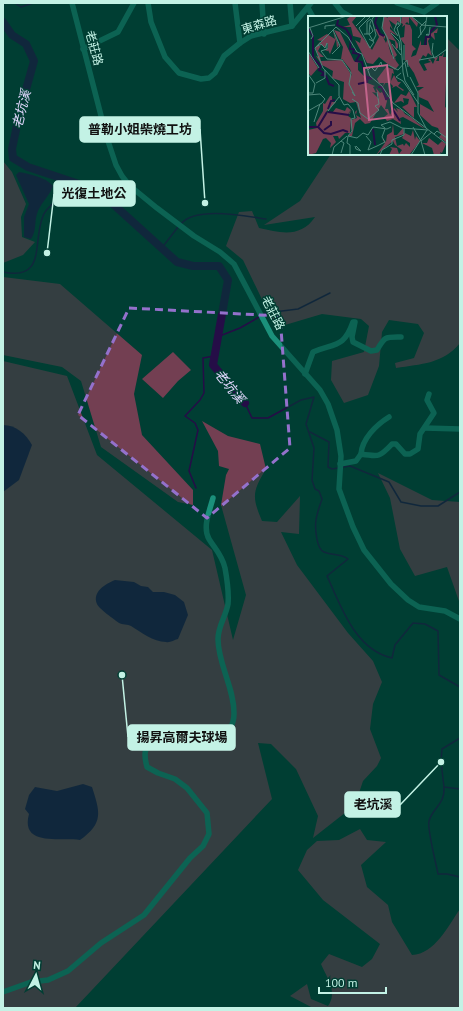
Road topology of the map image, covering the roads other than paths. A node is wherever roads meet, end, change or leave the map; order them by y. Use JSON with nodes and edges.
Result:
{"nodes":[{"id":1,"x":72,"y":3,"type":"edge"},
{"id":2,"x":134,"y":3,"type":"edge"},
{"id":3,"x":148,"y":3,"type":"edge"},
{"id":4,"x":234,"y":3,"type":"edge"},
{"id":5,"x":262,"y":3,"type":"edge"},
{"id":6,"x":290,"y":3,"type":"edge"},
{"id":7,"x":335,"y":3,"type":"edge"},
{"id":8,"x":397,"y":3,"type":"edge"},
{"id":9,"x":437,"y":3,"type":"edge"},
{"id":10,"x":310,"y":6,"type":"edge"},
{"id":11,"x":313,"y":16,"type":"edge"},
{"id":12,"x":349,"y":16,"type":"edge"},
{"id":13,"x":292,"y":26,"type":"junction"},
{"id":14,"x":264,"y":34,"type":"junction"},
{"id":15,"x":240,"y":43,"type":"junction"},
{"id":16,"x":83,"y":49,"type":"junction"},
{"id":17,"x":401,"y":337,"type":"dead end"},
{"id":18,"x":305,"y":374,"type":"junction"},
{"id":19,"x":429,"y":394,"type":"dead end"},
{"id":20,"x":389,"y":417,"type":"dead end"},
{"id":21,"x":425,"y":428,"type":"junction"},
{"id":22,"x":460,"y":429,"type":"edge"},
{"id":23,"x":361,"y":454,"type":"junction"},
{"id":24,"x":340,"y":466,"type":"junction"},
{"id":25,"x":213,"y":498,"type":"dead end"},
{"id":26,"x":460,"y":619,"type":"edge"},
{"id":27,"x":3,"y":992,"type":"edge"}],
"edges":[{"from":1,"to":16,"type":"street","name":"老莊路"},
{"from":2,"to":16,"type":"street"},
{"from":3,"to":15,"type":"street","name":"東森路"},
{"from":4,"to":15,"type":"street"},
{"from":5,"to":14,"type":"street"},
{"from":6,"to":13,"type":"street"},
{"from":7,"to":12,"type":"street"},
{"from":8,"to":9,"type":"street"},
{"from":10,"to":11,"type":"street"},
{"from":10,"to":13,"type":"street","name":"東森路"},
{"from":13,"to":14,"type":"street","name":"東森路"},
{"from":14,"to":15,"type":"street","name":"東森路"},
{"from":16,"to":18,"type":"street","name":"老莊路"},
{"from":17,"to":18,"type":"street"},
{"from":18,"to":24,"type":"street","name":"老莊路"},
{"from":19,"to":21,"type":"street"},
{"from":20,"to":23,"type":"street"},
{"from":21,"to":22,"type":"street"},
{"from":21,"to":23,"type":"street"},
{"from":23,"to":24,"type":"street"},
{"from":24,"to":26,"type":"street","name":"老莊路"},
{"from":25,"to":27,"type":"street"}]}
